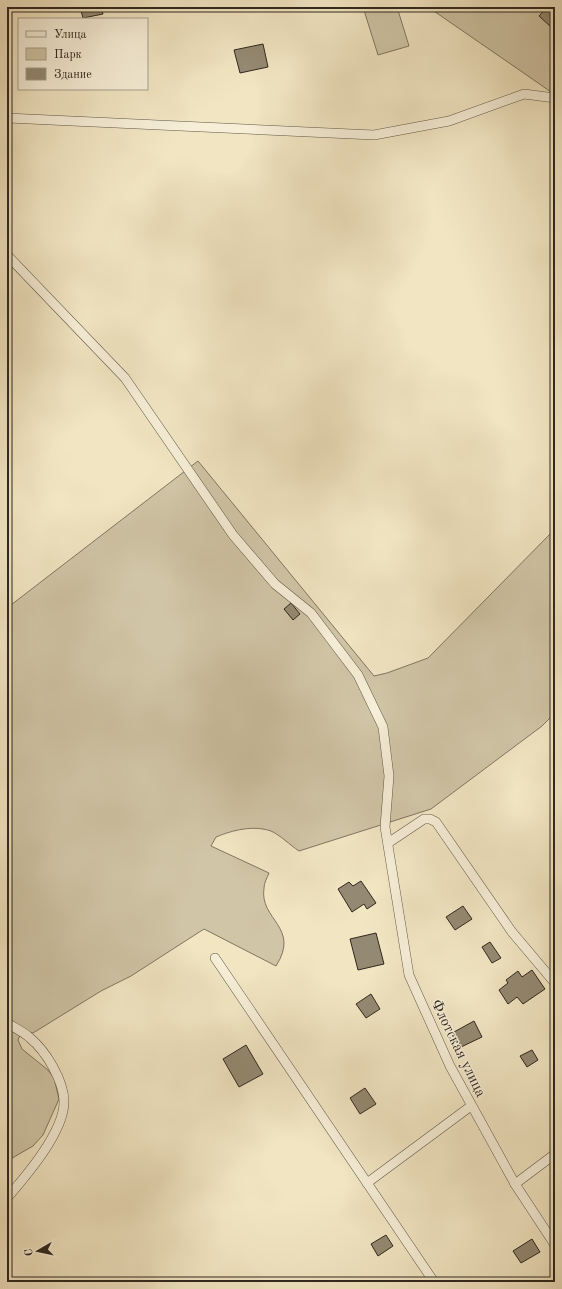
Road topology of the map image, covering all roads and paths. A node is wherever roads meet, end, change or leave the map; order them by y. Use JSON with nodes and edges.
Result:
{"nodes":[{"id":1,"x":555,"y":98,"type":"edge"},
{"id":2,"x":7,"y":118,"type":"edge"},
{"id":3,"x":7,"y":255,"type":"edge"},
{"id":4,"x":388,"y":843,"type":"junction"},
{"id":5,"x":215,"y":958,"type":"dead end"},
{"id":6,"x":555,"y":983,"type":"edge"},
{"id":7,"x":7,"y":1023,"type":"edge"},
{"id":8,"x":471,"y":1106,"type":"junction"},
{"id":9,"x":555,"y":1154,"type":"edge"},
{"id":10,"x":367,"y":1183,"type":"junction"},
{"id":11,"x":515,"y":1184,"type":"junction"},
{"id":12,"x":7,"y":1198,"type":"edge"},
{"id":13,"x":555,"y":1245,"type":"edge"},
{"id":14,"x":434,"y":1282,"type":"edge"}],
"edges":[{"from":1,"to":2,"type":"street"},
{"from":3,"to":4,"type":"street","name":"Флотская улица"},
{"from":4,"to":6,"type":"street"},
{"from":4,"to":8,"type":"street","name":"Флотская улица"},
{"from":5,"to":10,"type":"street"},
{"from":7,"to":12,"type":"street"},
{"from":8,"to":10,"type":"street"},
{"from":8,"to":11,"type":"street","name":"Флотская улица"},
{"from":9,"to":11,"type":"street"},
{"from":10,"to":14,"type":"street"},
{"from":11,"to":13,"type":"street","name":"Флотская улица"}]}
